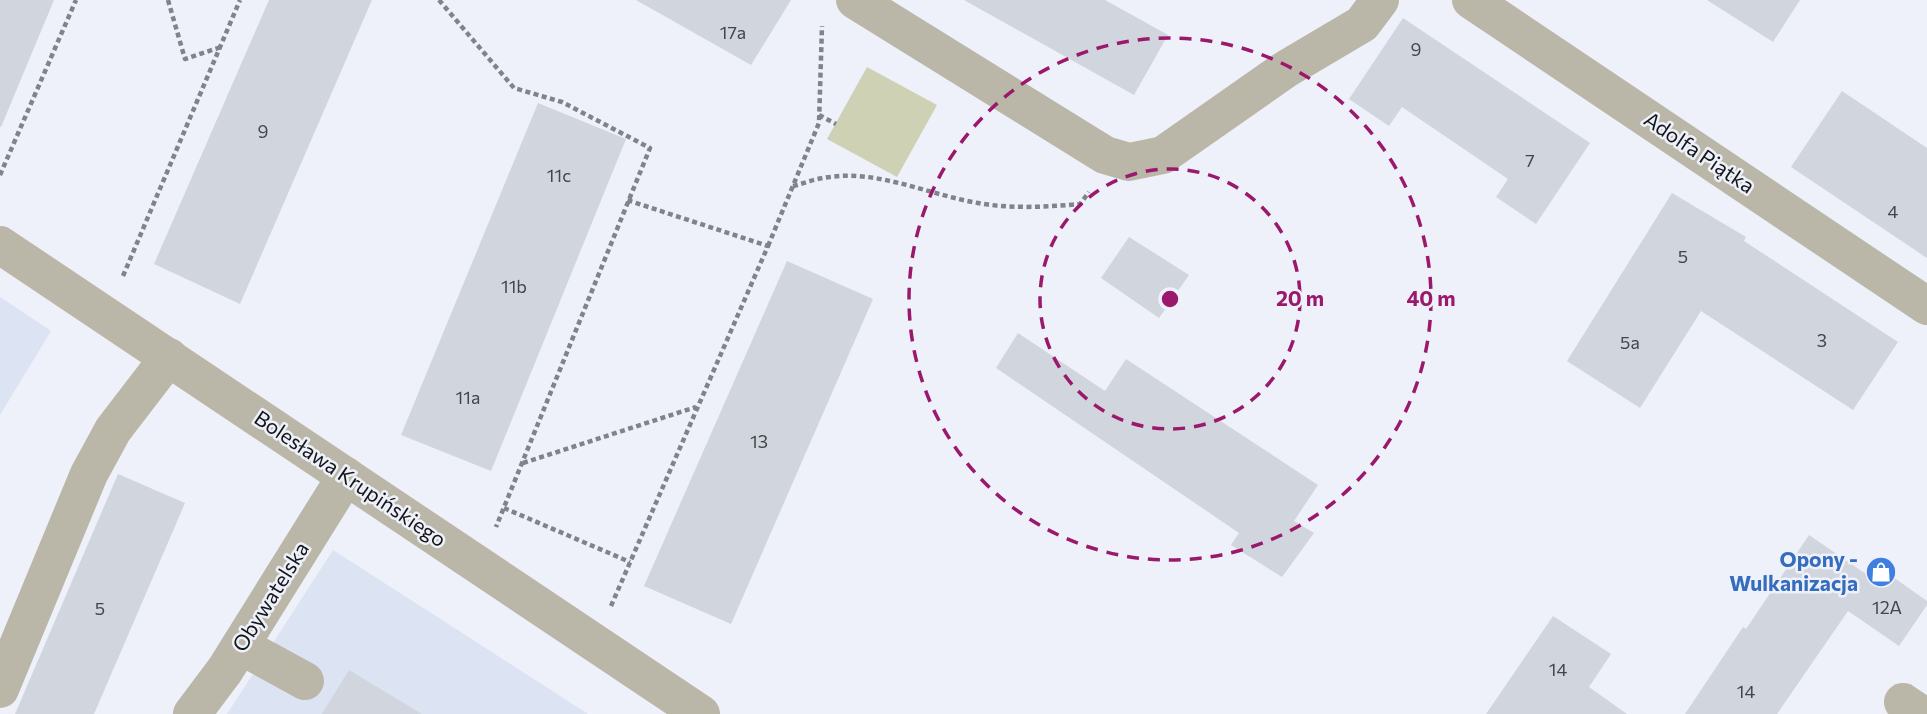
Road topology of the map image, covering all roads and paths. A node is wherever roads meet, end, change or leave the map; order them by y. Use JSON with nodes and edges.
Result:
{"nodes":[{"id":1,"x":76,"y":0,"type":"edge"},
{"id":2,"x":167,"y":0,"type":"edge"},
{"id":3,"x":240,"y":0,"type":"edge"},
{"id":4,"x":439,"y":0,"type":"edge"},
{"id":5,"x":855,"y":0,"type":"edge"},
{"id":6,"x":1380,"y":0,"type":"edge"},
{"id":7,"x":1471,"y":0,"type":"edge"},
{"id":8,"x":221,"y":47,"type":"junction"},
{"id":9,"x":821,"y":56,"type":"dead end"},
{"id":10,"x":819,"y":115,"type":"junction"},
{"id":11,"x":836,"y":124,"type":"dead end"},
{"id":12,"x":1129,"y":162,"type":"junction"},
{"id":13,"x":0,"y":175,"type":"edge"},
{"id":14,"x":793,"y":186,"type":"junction"},
{"id":15,"x":627,"y":200,"type":"junction"},
{"id":16,"x":0,"y":245,"type":"edge"},
{"id":17,"x":768,"y":246,"type":"junction"},
{"id":18,"x":1927,"y":306,"type":"edge"},
{"id":19,"x":107,"y":316,"type":"junction"},
{"id":20,"x":169,"y":357,"type":"junction"},
{"id":21,"x":697,"y":407,"type":"junction"},
{"id":22,"x":523,"y":463,"type":"junction"},
{"id":23,"x":346,"y":477,"type":"junction"},
{"id":24,"x":504,"y":508,"type":"junction"},
{"id":25,"x":629,"y":562,"type":"junction"},
{"id":26,"x":481,"y":566,"type":"junction"},
{"id":27,"x":595,"y":643,"type":"junction"},
{"id":28,"x":241,"y":646,"type":"junction"},
{"id":29,"x":305,"y":681,"type":"dead end"},
{"id":30,"x":0,"y":689,"type":"edge"},
{"id":31,"x":662,"y":703,"type":"edge"},
{"id":32,"x":192,"y":714,"type":"edge"},
{"id":33,"x":701,"y":714,"type":"edge"}],
"edges":[{"from":1,"to":13,"type":"path"},
{"from":2,"to":8,"type":"path"},
{"from":3,"to":8,"type":"path"},
{"from":4,"to":15,"type":"path"},
{"from":5,"to":12,"type":"street"},
{"from":6,"to":12,"type":"street"},
{"from":7,"to":18,"type":"street","name":"Adolfa Piątka"},
{"from":8,"to":19,"type":"path"},
{"from":9,"to":10,"type":"path"},
{"from":10,"to":11,"type":"path"},
{"from":10,"to":14,"type":"path"},
{"from":12,"to":14,"type":"path"},
{"from":14,"to":17,"type":"path"},
{"from":15,"to":17,"type":"path"},
{"from":15,"to":22,"type":"path"},
{"from":16,"to":19,"type":"street","name":"Bolesława Krupińskiego"},
{"from":17,"to":21,"type":"path"},
{"from":19,"to":20,"type":"street","name":"Bolesława Krupińskiego"},
{"from":20,"to":23,"type":"street","name":"Bolesława Krupińskiego"},
{"from":20,"to":30,"type":"street"},
{"from":21,"to":22,"type":"path"},
{"from":21,"to":25,"type":"path"},
{"from":22,"to":24,"type":"path"},
{"from":23,"to":26,"type":"street","name":"Bolesława Krupińskiego"},
{"from":23,"to":28,"type":"street","name":"Obywatelska"},
{"from":24,"to":25,"type":"path"},
{"from":24,"to":26,"type":"path"},
{"from":25,"to":27,"type":"path"},
{"from":26,"to":27,"type":"street","name":"Bolesława Krupińskiego"},
{"from":27,"to":31,"type":"street","name":"Bolesława Krupińskiego"},
{"from":28,"to":29,"type":"street"},
{"from":28,"to":32,"type":"street","name":"Obywatelska"},
{"from":31,"to":33,"type":"street","name":"Bolesława Krupińskiego"}]}
